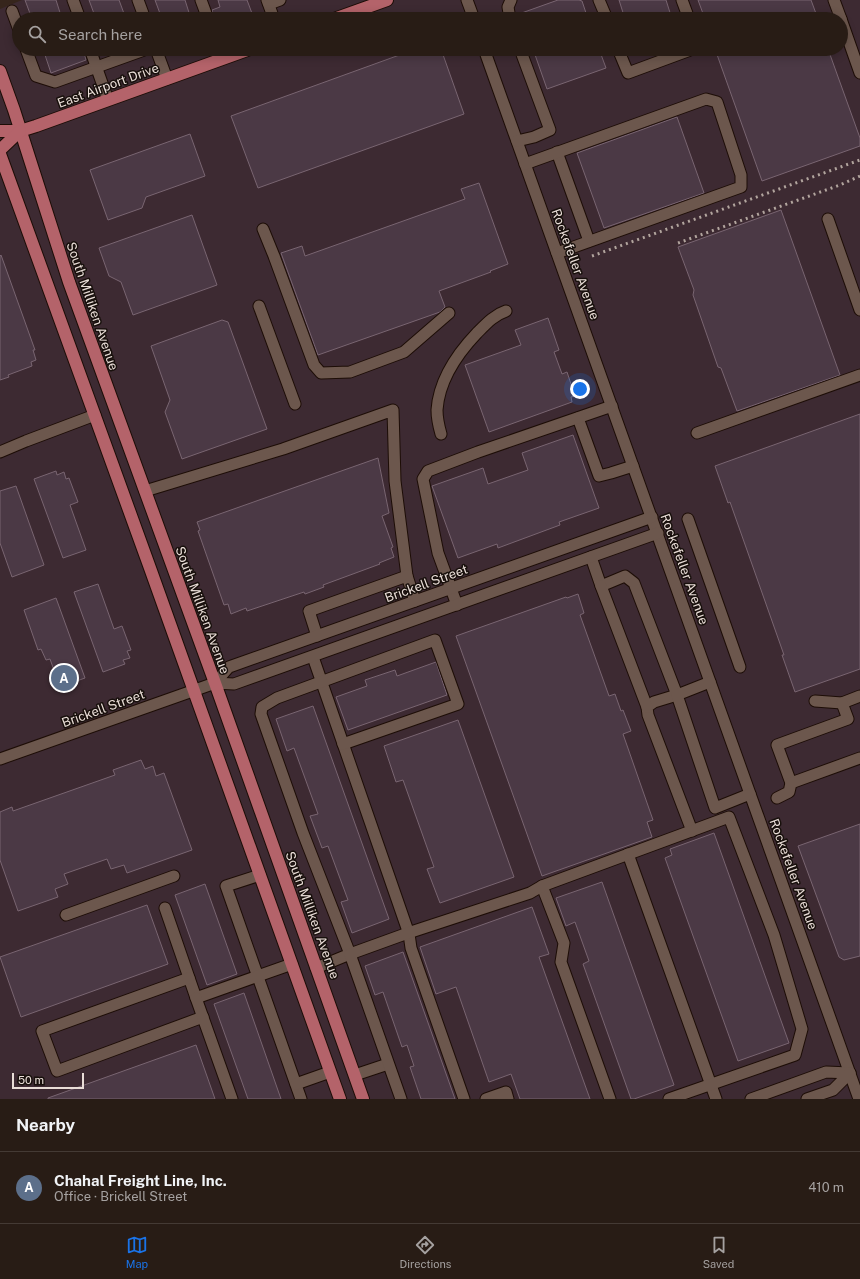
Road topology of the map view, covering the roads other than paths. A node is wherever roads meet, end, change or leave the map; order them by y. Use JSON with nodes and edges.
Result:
{"nodes":[{"id":1,"x":73,"y":0,"type":"edge"},
{"id":2,"x":138,"y":0,"type":"edge"},
{"id":3,"x":201,"y":0,"type":"edge"},
{"id":4,"x":280,"y":0,"type":"edge"},
{"id":5,"x":387,"y":0,"type":"edge"},
{"id":6,"x":467,"y":0,"type":"edge"},
{"id":7,"x":511,"y":0,"type":"edge"},
{"id":8,"x":599,"y":0,"type":"edge"},
{"id":9,"x":682,"y":0,"type":"edge"},
{"id":10,"x":834,"y":0,"type":"edge"},
{"id":11,"x":268,"y":2,"type":"edge"},
{"id":12,"x":77,"y":12,"type":"edge"},
{"id":13,"x":142,"y":12,"type":"edge"},
{"id":14,"x":205,"y":12,"type":"edge"},
{"id":15,"x":272,"y":12,"type":"edge"},
{"id":16,"x":354,"y":12,"type":"edge"},
{"id":17,"x":471,"y":12,"type":"edge"},
{"id":18,"x":509,"y":12,"type":"edge"},
{"id":19,"x":604,"y":12,"type":"edge"},
{"id":20,"x":686,"y":12,"type":"edge"},
{"id":21,"x":838,"y":12,"type":"edge"},
{"id":22,"x":848,"y":39,"type":"edge"},
{"id":23,"x":29,"y":56,"type":"edge"},
{"id":24,"x":93,"y":56,"type":"edge"},
{"id":25,"x":129,"y":56,"type":"edge"},
{"id":26,"x":159,"y":56,"type":"edge"},
{"id":27,"x":216,"y":56,"type":"edge"},
{"id":28,"x":487,"y":56,"type":"edge"},
{"id":29,"x":523,"y":56,"type":"edge"},
{"id":30,"x":621,"y":56,"type":"edge"},
{"id":31,"x":673,"y":56,"type":"edge"},
{"id":32,"x":97,"y":68,"type":"junction"},
{"id":33,"x":0,"y":71,"type":"edge"},
{"id":34,"x":860,"y":73,"type":"edge"},
{"id":35,"x":167,"y":79,"type":"junction"},
{"id":36,"x":108,"y":100,"type":"junction"},
{"id":37,"x":20,"y":130,"type":"junction"},
{"id":38,"x":0,"y":131,"type":"edge"},
{"id":39,"x":517,"y":141,"type":"junction"},
{"id":40,"x":0,"y":150,"type":"edge"},
{"id":41,"x":557,"y":152,"type":"junction"},
{"id":42,"x":0,"y":154,"type":"edge"},
{"id":43,"x":525,"y":164,"type":"junction"},
{"id":44,"x":828,"y":219,"type":"dead end"},
{"id":45,"x":263,"y":229,"type":"dead end"},
{"id":46,"x":589,"y":241,"type":"junction"},
{"id":47,"x":557,"y":253,"type":"junction"},
{"id":48,"x":258,"y":306,"type":"dead end"},
{"id":49,"x":860,"y":310,"type":"edge"},
{"id":50,"x":506,"y":311,"type":"dead end"},
{"id":51,"x":449,"y":313,"type":"dead end"},
{"id":52,"x":860,"y":375,"type":"edge"},
{"id":53,"x":295,"y":404,"type":"dead end"},
{"id":54,"x":612,"y":406,"type":"junction"},
{"id":55,"x":95,"y":415,"type":"junction"},
{"id":56,"x":578,"y":418,"type":"junction"},
{"id":57,"x":697,"y":433,"type":"dead end"},
{"id":58,"x":441,"y":434,"type":"dead end"},
{"id":59,"x":0,"y":452,"type":"edge"},
{"id":60,"x":633,"y":466,"type":"junction"},
{"id":61,"x":145,"y":491,"type":"junction"},
{"id":62,"x":652,"y":517,"type":"junction"},
{"id":63,"x":688,"y":520,"type":"dead end"},
{"id":64,"x":658,"y":533,"type":"junction"},
{"id":65,"x":591,"y":557,"type":"junction"},
{"id":66,"x":406,"y":576,"type":"junction"},
{"id":67,"x":601,"y":586,"type":"junction"},
{"id":68,"x":451,"y":588,"type":"junction"},
{"id":69,"x":415,"y":601,"type":"junction"},
{"id":70,"x":457,"y":605,"type":"junction"},
{"id":71,"x":317,"y":636,"type":"junction"},
{"id":72,"x":313,"y":657,"type":"junction"},
{"id":73,"x":740,"y":667,"type":"dead end"},
{"id":74,"x":321,"y":682,"type":"junction"},
{"id":75,"x":710,"y":682,"type":"junction"},
{"id":76,"x":215,"y":683,"type":"junction"},
{"id":77,"x":194,"y":690,"type":"junction"},
{"id":78,"x":676,"y":695,"type":"junction"},
{"id":79,"x":860,"y":696,"type":"edge"},
{"id":80,"x":815,"y":700,"type":"dead end"},
{"id":81,"x":842,"y":703,"type":"junction"},
{"id":82,"x":647,"y":707,"type":"junction"},
{"id":83,"x":343,"y":744,"type":"junction"},
{"id":84,"x":860,"y":758,"type":"edge"},
{"id":85,"x":0,"y":759,"type":"edge"},
{"id":86,"x":791,"y":783,"type":"junction"},
{"id":87,"x":750,"y":794,"type":"junction"},
{"id":88,"x":777,"y":798,"type":"dead end"},
{"id":89,"x":716,"y":808,"type":"junction"},
{"id":90,"x":719,"y":821,"type":"junction"},
{"id":91,"x":692,"y":831,"type":"junction"},
{"id":92,"x":628,"y":854,"type":"junction"},
{"id":93,"x":260,"y":875,"type":"junction"},
{"id":94,"x":174,"y":876,"type":"dead end"},
{"id":95,"x":542,"y":886,"type":"junction"},
{"id":96,"x":165,"y":908,"type":"dead end"},
{"id":97,"x":66,"y":915,"type":"dead end"},
{"id":98,"x":408,"y":933,"type":"junction"},
{"id":99,"x":350,"y":954,"type":"junction"},
{"id":100,"x":292,"y":964,"type":"junction"},
{"id":101,"x":316,"y":968,"type":"junction"},
{"id":102,"x":258,"y":976,"type":"junction"},
{"id":103,"x":190,"y":978,"type":"junction"},
{"id":104,"x":196,"y":998,"type":"junction"},
{"id":105,"x":203,"y":1017,"type":"junction"},
{"id":106,"x":388,"y":1064,"type":"junction"},
{"id":107,"x":330,"y":1072,"type":"junction"},
{"id":108,"x":850,"y":1073,"type":"junction"},
{"id":109,"x":355,"y":1075,"type":"junction"},
{"id":110,"x":296,"y":1084,"type":"junction"},
{"id":111,"x":711,"y":1085,"type":"junction"},
{"id":112,"x":232,"y":1099,"type":"edge"},
{"id":113,"x":302,"y":1099,"type":"edge"},
{"id":114,"x":340,"y":1099,"type":"edge"},
{"id":115,"x":363,"y":1099,"type":"edge"},
{"id":116,"x":401,"y":1099,"type":"edge"},
{"id":117,"x":464,"y":1099,"type":"edge"},
{"id":118,"x":486,"y":1099,"type":"edge"},
{"id":119,"x":508,"y":1099,"type":"edge"},
{"id":120,"x":610,"y":1099,"type":"edge"},
{"id":121,"x":669,"y":1099,"type":"edge"},
{"id":122,"x":716,"y":1099,"type":"edge"},
{"id":123,"x":751,"y":1099,"type":"edge"},
{"id":124,"x":807,"y":1099,"type":"edge"},
{"id":125,"x":859,"y":1099,"type":"edge"}],
"edges":[{"from":1,"to":12,"type":"street"},
{"from":2,"to":13,"type":"street"},
{"from":3,"to":14,"type":"street"},
{"from":4,"to":11,"type":"street"},
{"from":5,"to":16,"type":"main road"},
{"from":6,"to":17,"type":"street"},
{"from":7,"to":18,"type":"street"},
{"from":8,"to":19,"type":"street"},
{"from":9,"to":20,"type":"street"},
{"from":10,"to":21,"type":"street"},
{"from":11,"to":15,"type":"street"},
{"from":22,"to":34,"type":"street"},
{"from":23,"to":32,"type":"street"},
{"from":24,"to":32,"type":"street"},
{"from":25,"to":32,"type":"street"},
{"from":26,"to":35,"type":"street"},
{"from":27,"to":35,"type":"main road","name":"East Airport Drive"},
{"from":28,"to":39,"type":"street","name":"Rockefeller Avenue"},
{"from":29,"to":39,"type":"street"},
{"from":30,"to":31,"type":"street"},
{"from":32,"to":36,"type":"street"},
{"from":33,"to":37,"type":"main road","name":"South Milliken Avenue"},
{"from":35,"to":36,"type":"main road","name":"East Airport Drive"},
{"from":36,"to":37,"type":"main road","name":"East Airport Drive"},
{"from":37,"to":38,"type":"main road","name":"East Airport Drive"},
{"from":37,"to":40,"type":"main road","name":"East Airport Drive"},
{"from":37,"to":61,"type":"main road","name":"South Milliken Avenue"},
{"from":39,"to":43,"type":"street","name":"Rockefeller Avenue"},
{"from":41,"to":43,"type":"street"},
{"from":41,"to":46,"type":"street"},
{"from":41,"to":46,"type":"street"},
{"from":42,"to":55,"type":"main road"},
{"from":43,"to":47,"type":"street","name":"Rockefeller Avenue"},
{"from":44,"to":49,"type":"street"},
{"from":45,"to":51,"type":"street"},
{"from":46,"to":47,"type":"street"},
{"from":47,"to":54,"type":"street","name":"Rockefeller Avenue"},
{"from":48,"to":53,"type":"street"},
{"from":50,"to":58,"type":"street"},
{"from":52,"to":57,"type":"street"},
{"from":54,"to":56,"type":"street"},
{"from":54,"to":60,"type":"street","name":"Rockefeller Avenue"},
{"from":55,"to":59,"type":"street"},
{"from":55,"to":77,"type":"main road"},
{"from":56,"to":60,"type":"street"},
{"from":56,"to":68,"type":"street"},
{"from":60,"to":62,"type":"street","name":"Rockefeller Avenue"},
{"from":61,"to":66,"type":"street"},
{"from":61,"to":76,"type":"main road","name":"South Milliken Avenue"},
{"from":62,"to":64,"type":"street","name":"Rockefeller Avenue"},
{"from":62,"to":68,"type":"street","name":"Brickell Street"},
{"from":63,"to":73,"type":"street"},
{"from":64,"to":65,"type":"street","name":"Brickell Street"},
{"from":64,"to":75,"type":"street","name":"Rockefeller Avenue"},
{"from":65,"to":67,"type":"street"},
{"from":65,"to":70,"type":"street","name":"Brickell Street"},
{"from":66,"to":69,"type":"street"},
{"from":66,"to":71,"type":"street"},
{"from":67,"to":78,"type":"street"},
{"from":67,"to":82,"type":"street"},
{"from":68,"to":69,"type":"street","name":"Brickell Street"},
{"from":68,"to":70,"type":"street"},
{"from":69,"to":71,"type":"street","name":"Brickell Street"},
{"from":70,"to":72,"type":"street","name":"Brickell Street"},
{"from":71,"to":76,"type":"street","name":"Brickell Street"},
{"from":72,"to":74,"type":"street"},
{"from":72,"to":76,"type":"street","name":"Brickell Street"},
{"from":74,"to":83,"type":"street"},
{"from":74,"to":83,"type":"street"},
{"from":74,"to":99,"type":"street"},
{"from":75,"to":78,"type":"street"},
{"from":75,"to":87,"type":"street","name":"Rockefeller Avenue"},
{"from":76,"to":77,"type":"street","name":"Brickell Street"},
{"from":76,"to":101,"type":"main road","name":"South Milliken Avenue"},
{"from":77,"to":85,"type":"street","name":"Brickell Street"},
{"from":77,"to":93,"type":"main road"},
{"from":78,"to":82,"type":"street"},
{"from":78,"to":89,"type":"street"},
{"from":79,"to":81,"type":"street"},
{"from":80,"to":81,"type":"street"},
{"from":81,"to":86,"type":"street"},
{"from":82,"to":91,"type":"street"},
{"from":83,"to":98,"type":"street"},
{"from":84,"to":86,"type":"street"},
{"from":86,"to":88,"type":"street"},
{"from":87,"to":89,"type":"street"},
{"from":87,"to":108,"type":"street","name":"Rockefeller Avenue"},
{"from":89,"to":90,"type":"street"},
{"from":90,"to":91,"type":"street"},
{"from":90,"to":111,"type":"street"},
{"from":91,"to":92,"type":"street"},
{"from":92,"to":95,"type":"street"},
{"from":92,"to":111,"type":"street"},
{"from":93,"to":100,"type":"main road"},
{"from":93,"to":102,"type":"street"},
{"from":94,"to":97,"type":"street"},
{"from":95,"to":98,"type":"street"},
{"from":95,"to":120,"type":"street"},
{"from":96,"to":103,"type":"street"},
{"from":98,"to":99,"type":"street"},
{"from":98,"to":117,"type":"street"},
{"from":99,"to":101,"type":"street"},
{"from":99,"to":106,"type":"street"},
{"from":100,"to":102,"type":"street"},
{"from":100,"to":107,"type":"main road"},
{"from":101,"to":109,"type":"main road","name":"South Milliken Avenue"},
{"from":102,"to":104,"type":"street"},
{"from":102,"to":110,"type":"street"},
{"from":103,"to":104,"type":"street"},
{"from":103,"to":105,"type":"street"},
{"from":104,"to":105,"type":"street"},
{"from":105,"to":112,"type":"street"},
{"from":106,"to":109,"type":"street"},
{"from":106,"to":116,"type":"street"},
{"from":107,"to":110,"type":"street"},
{"from":107,"to":114,"type":"main road"},
{"from":108,"to":123,"type":"street"},
{"from":108,"to":124,"type":"street"},
{"from":108,"to":125,"type":"street","name":"Rockefeller Avenue"},
{"from":109,"to":115,"type":"main road","name":"South Milliken Avenue"},
{"from":110,"to":113,"type":"street"},
{"from":111,"to":121,"type":"street"},
{"from":111,"to":122,"type":"street"},
{"from":118,"to":119,"type":"street"}]}
